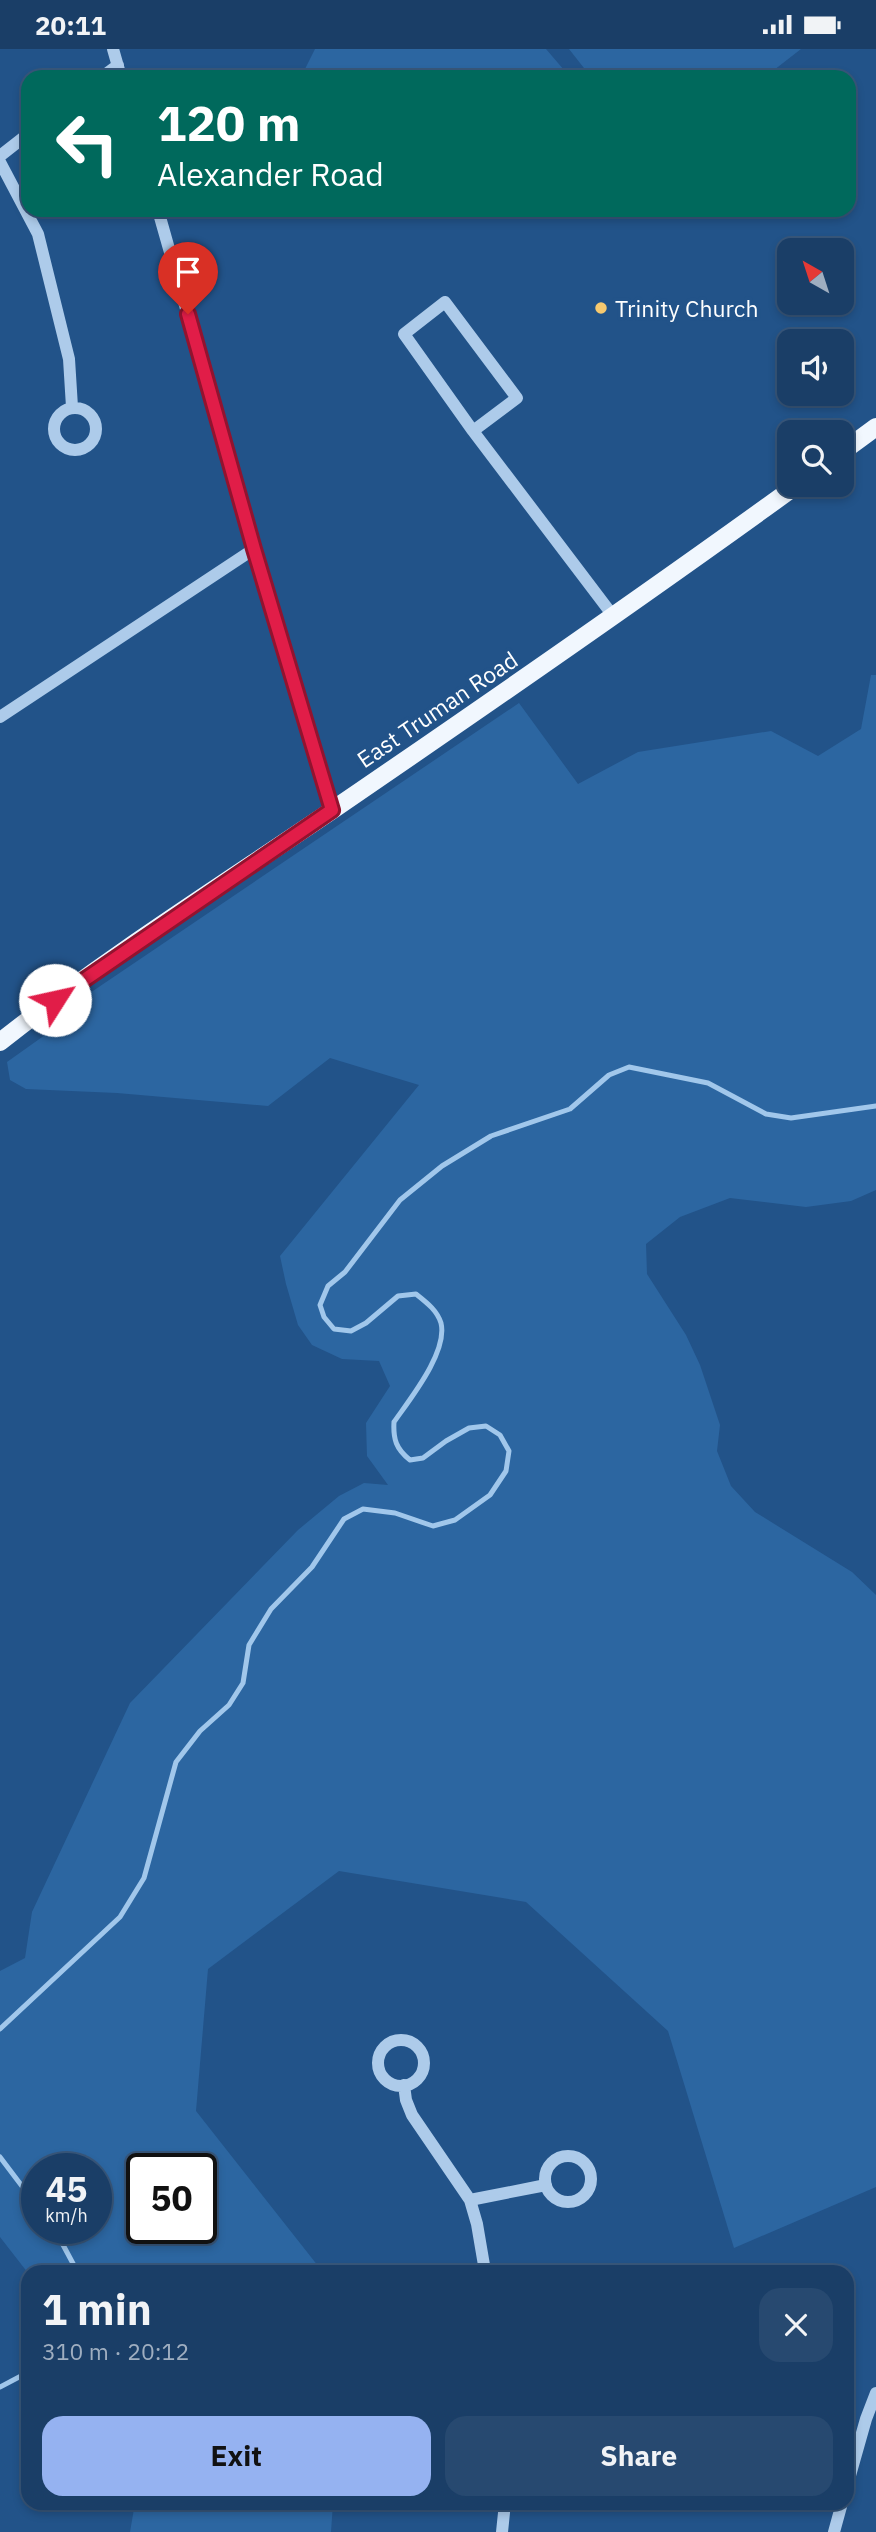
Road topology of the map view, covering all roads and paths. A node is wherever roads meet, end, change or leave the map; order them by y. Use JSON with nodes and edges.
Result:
{"nodes":[{"id":1,"x":113,"y":49,"type":"edge"},
{"id":2,"x":119,"y":70,"type":"edge"},
{"id":3,"x":21,"y":140,"type":"edge"},
{"id":4,"x":0,"y":156,"type":"edge"},
{"id":5,"x":0,"y":162,"type":"edge"},
{"id":6,"x":21,"y":202,"type":"edge"},
{"id":7,"x":29,"y":217,"type":"edge"},
{"id":8,"x":160,"y":217,"type":"edge"},
{"id":9,"x":72,"y":407,"type":"dead end"},
{"id":10,"x":876,"y":427,"type":"edge"},
{"id":11,"x":473,"y":431,"type":"junction"},
{"id":12,"x":854,"y":443,"type":"edge"},
{"id":13,"x":780,"y":497,"type":"edge"},
{"id":14,"x":254,"y":549,"type":"junction"},
{"id":15,"x":614,"y":617,"type":"junction"},
{"id":16,"x":0,"y":717,"type":"edge"},
{"id":17,"x":332,"y":810,"type":"junction"},
{"id":18,"x":0,"y":1042,"type":"edge"},
{"id":19,"x":404,"y":2085,"type":"dead end"},
{"id":20,"x":546,"y":2185,"type":"dead end"},
{"id":21,"x":470,"y":2200,"type":"junction"},
{"id":22,"x":484,"y":2265,"type":"edge"},
{"id":23,"x":876,"y":2393,"type":"edge"},
{"id":24,"x":854,"y":2461,"type":"edge"},
{"id":25,"x":504,"y":2510,"type":"edge"},
{"id":26,"x":840,"y":2510,"type":"edge"},
{"id":27,"x":502,"y":2532,"type":"edge"},
{"id":28,"x":834,"y":2532,"type":"edge"}],
"edges":[{"from":1,"to":2,"type":"street"},
{"from":3,"to":4,"type":"street"},
{"from":5,"to":6,"type":"street"},
{"from":7,"to":9,"type":"street"},
{"from":8,"to":14,"type":"street"},
{"from":10,"to":12,"type":"main road"},
{"from":11,"to":11,"type":"street"},
{"from":11,"to":15,"type":"street"},
{"from":13,"to":15,"type":"main road","name":"East Truman Road"},
{"from":14,"to":16,"type":"street"},
{"from":14,"to":17,"type":"street"},
{"from":15,"to":17,"type":"main road","name":"East Truman Road"},
{"from":17,"to":18,"type":"main road","name":"East Truman Road"},
{"from":19,"to":21,"type":"street"},
{"from":20,"to":21,"type":"street"},
{"from":21,"to":22,"type":"street"},
{"from":23,"to":24,"type":"street"},
{"from":25,"to":27,"type":"street"},
{"from":26,"to":28,"type":"street"}]}
